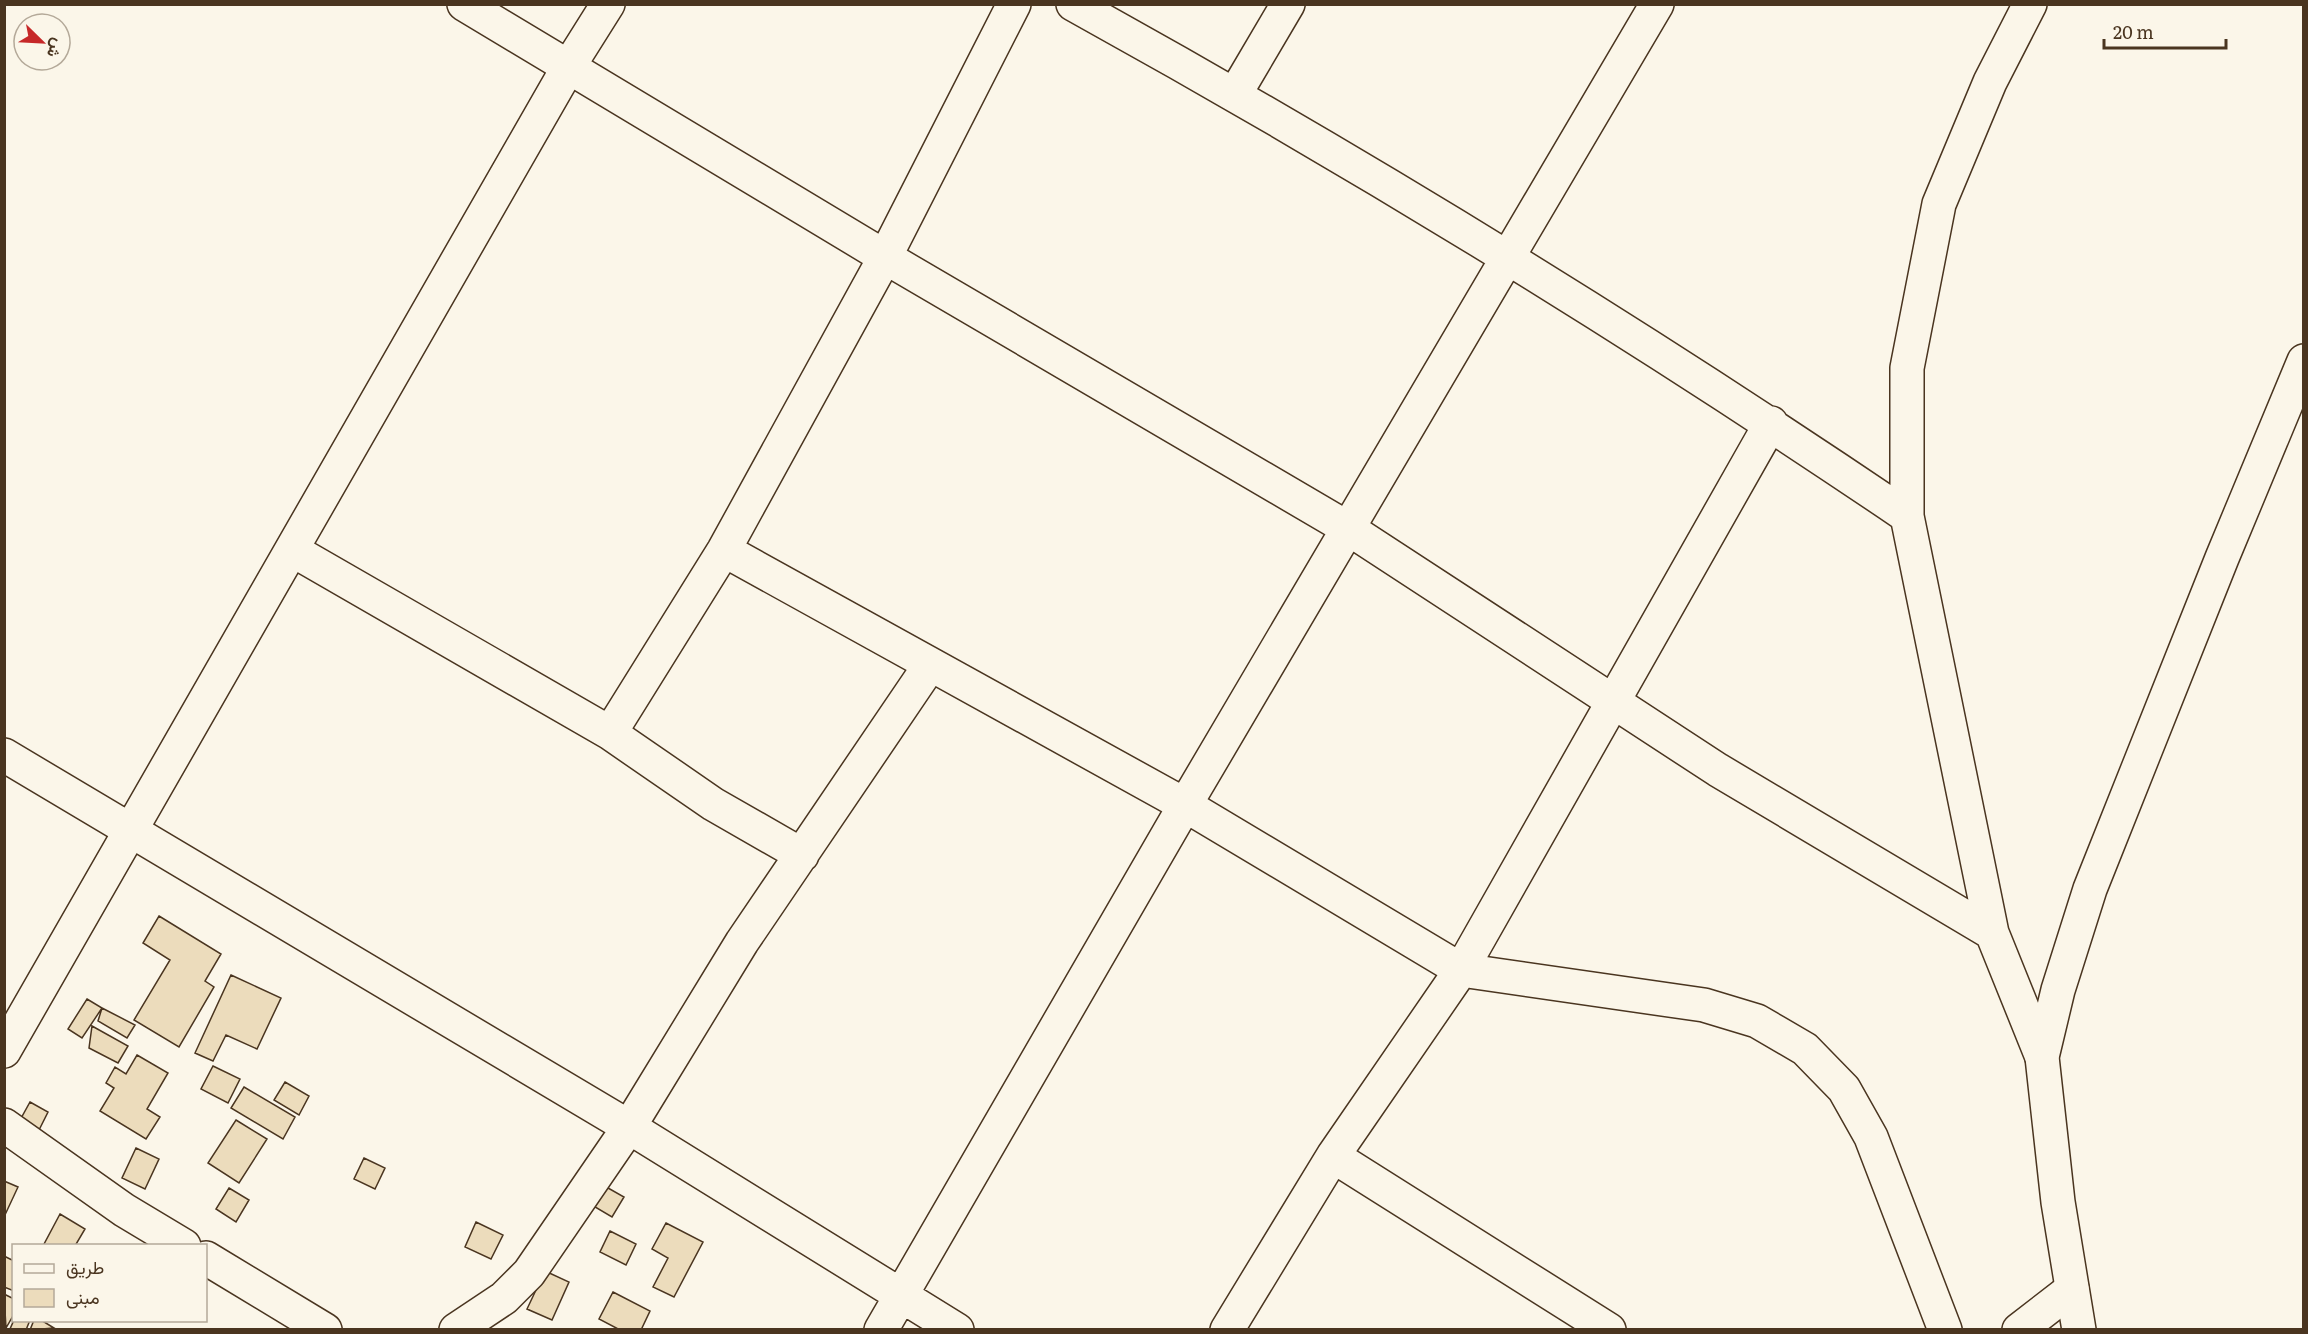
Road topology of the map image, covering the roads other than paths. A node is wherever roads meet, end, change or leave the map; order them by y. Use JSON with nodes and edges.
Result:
{"nodes":[{"id":1,"x":464,"y":4,"type":"edge"},
{"id":2,"x":608,"y":4,"type":"edge"},
{"id":3,"x":1014,"y":4,"type":"edge"},
{"id":4,"x":1073,"y":4,"type":"edge"},
{"id":5,"x":1288,"y":4,"type":"edge"},
{"id":6,"x":1657,"y":4,"type":"edge"},
{"id":7,"x":2030,"y":4,"type":"edge"},
{"id":8,"x":569,"y":66,"type":"junction"},
{"id":9,"x":1235,"y":94,"type":"junction"},
{"id":10,"x":885,"y":257,"type":"junction"},
{"id":11,"x":1510,"y":257,"type":"junction"},
{"id":12,"x":2304,"y":361,"type":"edge"},
{"id":13,"x":1771,"y":423,"type":"junction"},
{"id":14,"x":1907,"y":516,"type":"junction"},
{"id":15,"x":1349,"y":529,"type":"junction"},
{"id":16,"x":724,"y":550,"type":"junction"},
{"id":17,"x":294,"y":551,"type":"junction"},
{"id":18,"x":930,"y":665,"type":"junction"},
{"id":19,"x":1615,"y":702,"type":"junction"},
{"id":20,"x":610,"y":733,"type":"junction"},
{"id":21,"x":4,"y":754,"type":"edge"},
{"id":22,"x":1185,"y":805,"type":"junction"},
{"id":23,"x":130,"y":831,"type":"junction"},
{"id":24,"x":802,"y":855,"type":"junction"},
{"id":25,"x":1992,"y":933,"type":"junction"},
{"id":26,"x":1461,"y":970,"type":"junction"},
{"id":27,"x":4,"y":1051,"type":"edge"},
{"id":28,"x":2042,"y":1057,"type":"junction"},
{"id":29,"x":4,"y":1125,"type":"edge"},
{"id":30,"x":629,"y":1127,"type":"junction"},
{"id":31,"x":1333,"y":1156,"type":"junction"},
{"id":32,"x":182,"y":1244,"type":"edge"},
{"id":33,"x":207,"y":1259,"type":"edge"},
{"id":34,"x":2072,"y":1289,"type":"junction"},
{"id":35,"x":901,"y":1296,"type":"junction"},
{"id":36,"x":325,"y":1329,"type":"edge"},
{"id":37,"x":456,"y":1329,"type":"edge"},
{"id":38,"x":881,"y":1329,"type":"edge"},
{"id":39,"x":957,"y":1329,"type":"edge"},
{"id":40,"x":1227,"y":1329,"type":"edge"},
{"id":41,"x":1609,"y":1329,"type":"edge"},
{"id":42,"x":1946,"y":1329,"type":"edge"},
{"id":43,"x":2019,"y":1329,"type":"edge"},
{"id":44,"x":2079,"y":1329,"type":"edge"}],
"edges":[{"from":1,"to":8,"type":"main road"},
{"from":2,"to":8,"type":"main road"},
{"from":3,"to":10,"type":"main road"},
{"from":4,"to":9,"type":"main road"},
{"from":5,"to":9,"type":"main road"},
{"from":6,"to":11,"type":"main road"},
{"from":7,"to":14,"type":"main road"},
{"from":8,"to":10,"type":"main road"},
{"from":8,"to":17,"type":"main road"},
{"from":9,"to":11,"type":"main road"},
{"from":10,"to":15,"type":"main road"},
{"from":10,"to":16,"type":"main road"},
{"from":11,"to":13,"type":"main road"},
{"from":11,"to":15,"type":"main road"},
{"from":12,"to":28,"type":"main road"},
{"from":13,"to":14,"type":"main road"},
{"from":13,"to":19,"type":"main road"},
{"from":14,"to":25,"type":"main road"},
{"from":15,"to":19,"type":"main road"},
{"from":15,"to":22,"type":"main road"},
{"from":16,"to":18,"type":"main road"},
{"from":16,"to":20,"type":"main road"},
{"from":17,"to":20,"type":"main road"},
{"from":17,"to":23,"type":"main road"},
{"from":18,"to":22,"type":"main road"},
{"from":18,"to":24,"type":"main road"},
{"from":19,"to":25,"type":"main road"},
{"from":19,"to":26,"type":"main road"},
{"from":20,"to":24,"type":"main road"},
{"from":21,"to":23,"type":"main road"},
{"from":22,"to":26,"type":"main road"},
{"from":22,"to":35,"type":"main road"},
{"from":23,"to":27,"type":"main road"},
{"from":23,"to":30,"type":"main road"},
{"from":24,"to":30,"type":"main road"},
{"from":25,"to":28,"type":"main road"},
{"from":26,"to":31,"type":"main road"},
{"from":26,"to":42,"type":"main road"},
{"from":28,"to":34,"type":"main road"},
{"from":29,"to":32,"type":"main road"},
{"from":30,"to":35,"type":"main road"},
{"from":30,"to":37,"type":"main road"},
{"from":31,"to":40,"type":"main road"},
{"from":31,"to":41,"type":"main road"},
{"from":33,"to":36,"type":"main road"},
{"from":34,"to":43,"type":"main road"},
{"from":34,"to":44,"type":"main road"},
{"from":35,"to":38,"type":"main road"},
{"from":35,"to":39,"type":"main road"}]}
